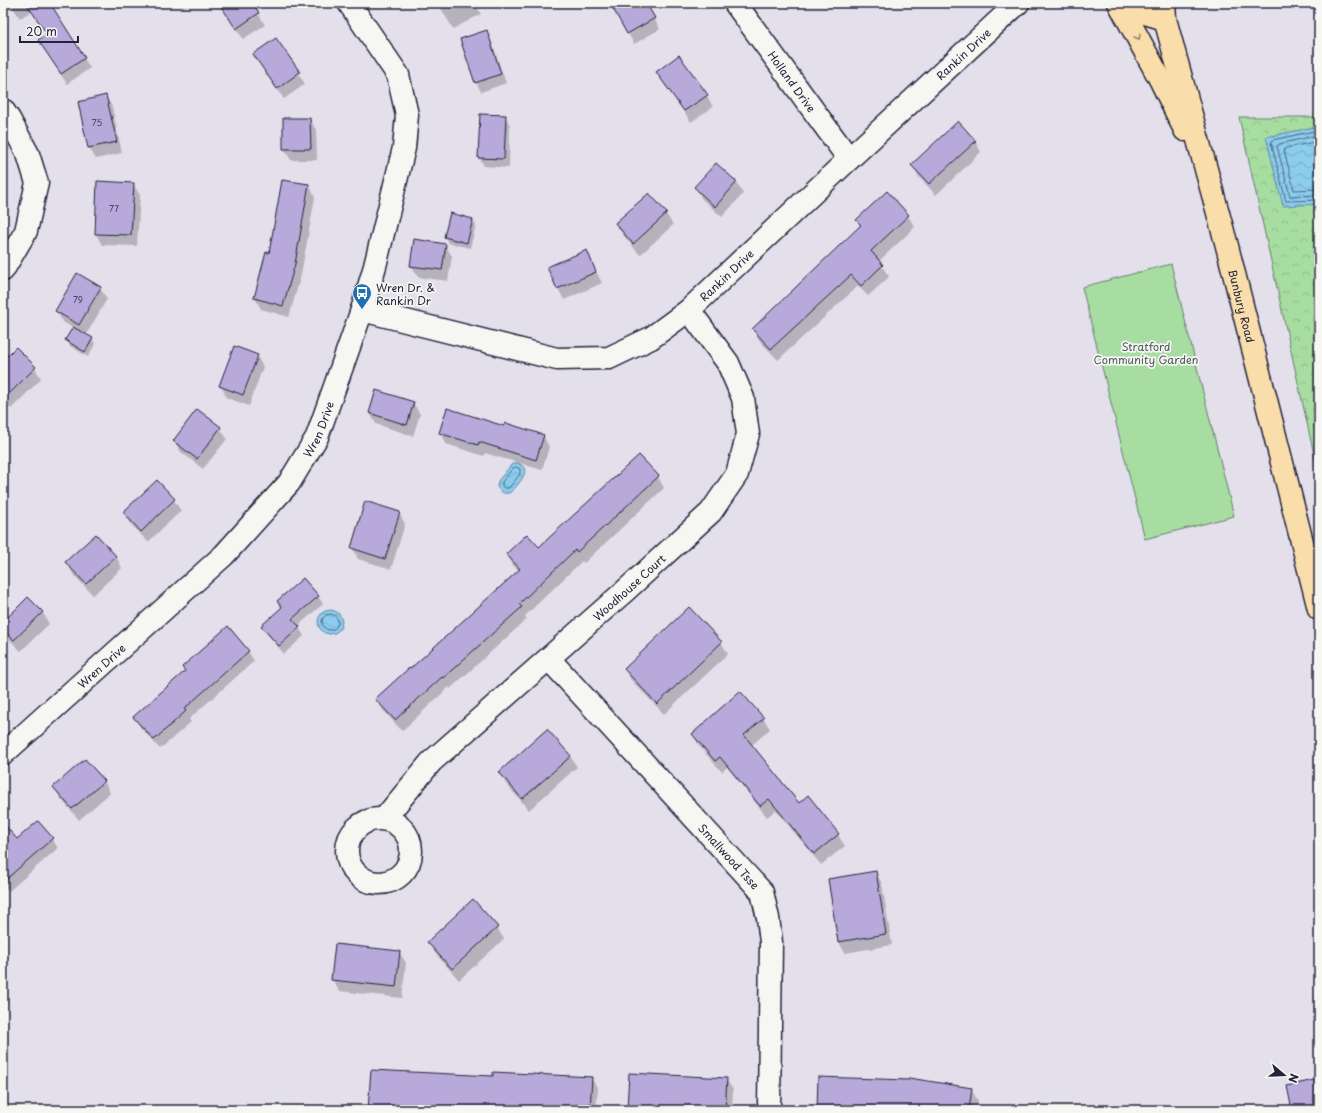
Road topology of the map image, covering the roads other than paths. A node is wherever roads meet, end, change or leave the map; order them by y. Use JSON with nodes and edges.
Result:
{"nodes":[{"id":1,"x":349,"y":3,"type":"edge"},
{"id":2,"x":735,"y":3,"type":"edge"},
{"id":3,"x":1018,"y":3,"type":"edge"},
{"id":4,"x":1119,"y":3,"type":"edge"},
{"id":5,"x":1126,"y":3,"type":"edge"},
{"id":6,"x":1165,"y":11,"type":"edge"},
{"id":7,"x":3,"y":110,"type":"edge"},
{"id":8,"x":849,"y":159,"type":"junction"},
{"id":9,"x":1208,"y":176,"type":"junction"},
{"id":10,"x":3,"y":270,"type":"edge"},
{"id":11,"x":362,"y":310,"type":"junction"},
{"id":12,"x":689,"y":310,"type":"junction"},
{"id":13,"x":1319,"y":609,"type":"edge"},
{"id":14,"x":549,"y":658,"type":"junction"},
{"id":15,"x":3,"y":754,"type":"edge"},
{"id":16,"x":384,"y":819,"type":"dead end"},
{"id":17,"x":769,"y":1110,"type":"edge"}],
"edges":[{"from":1,"to":11,"type":"street","name":"Wren Drive"},
{"from":2,"to":8,"type":"street","name":"Holland Drive"},
{"from":3,"to":8,"type":"street","name":"Rankin Drive"},
{"from":4,"to":9,"type":"main road","one_way":true},
{"from":5,"to":6,"type":"main road"},
{"from":6,"to":9,"type":"main road","name":"Bunbury Road"},
{"from":7,"to":10,"type":"street"},
{"from":8,"to":12,"type":"street","name":"Rankin Drive"},
{"from":9,"to":13,"type":"main road","name":"Bunbury Road"},
{"from":11,"to":12,"type":"street","name":"Rankin Drive"},
{"from":11,"to":15,"type":"street","name":"Wren Drive"},
{"from":12,"to":14,"type":"street","name":"Woodhouse Court"},
{"from":14,"to":16,"type":"street","name":"Woodhouse Court"},
{"from":14,"to":17,"type":"street","name":"Smallwood Tsse"}]}
